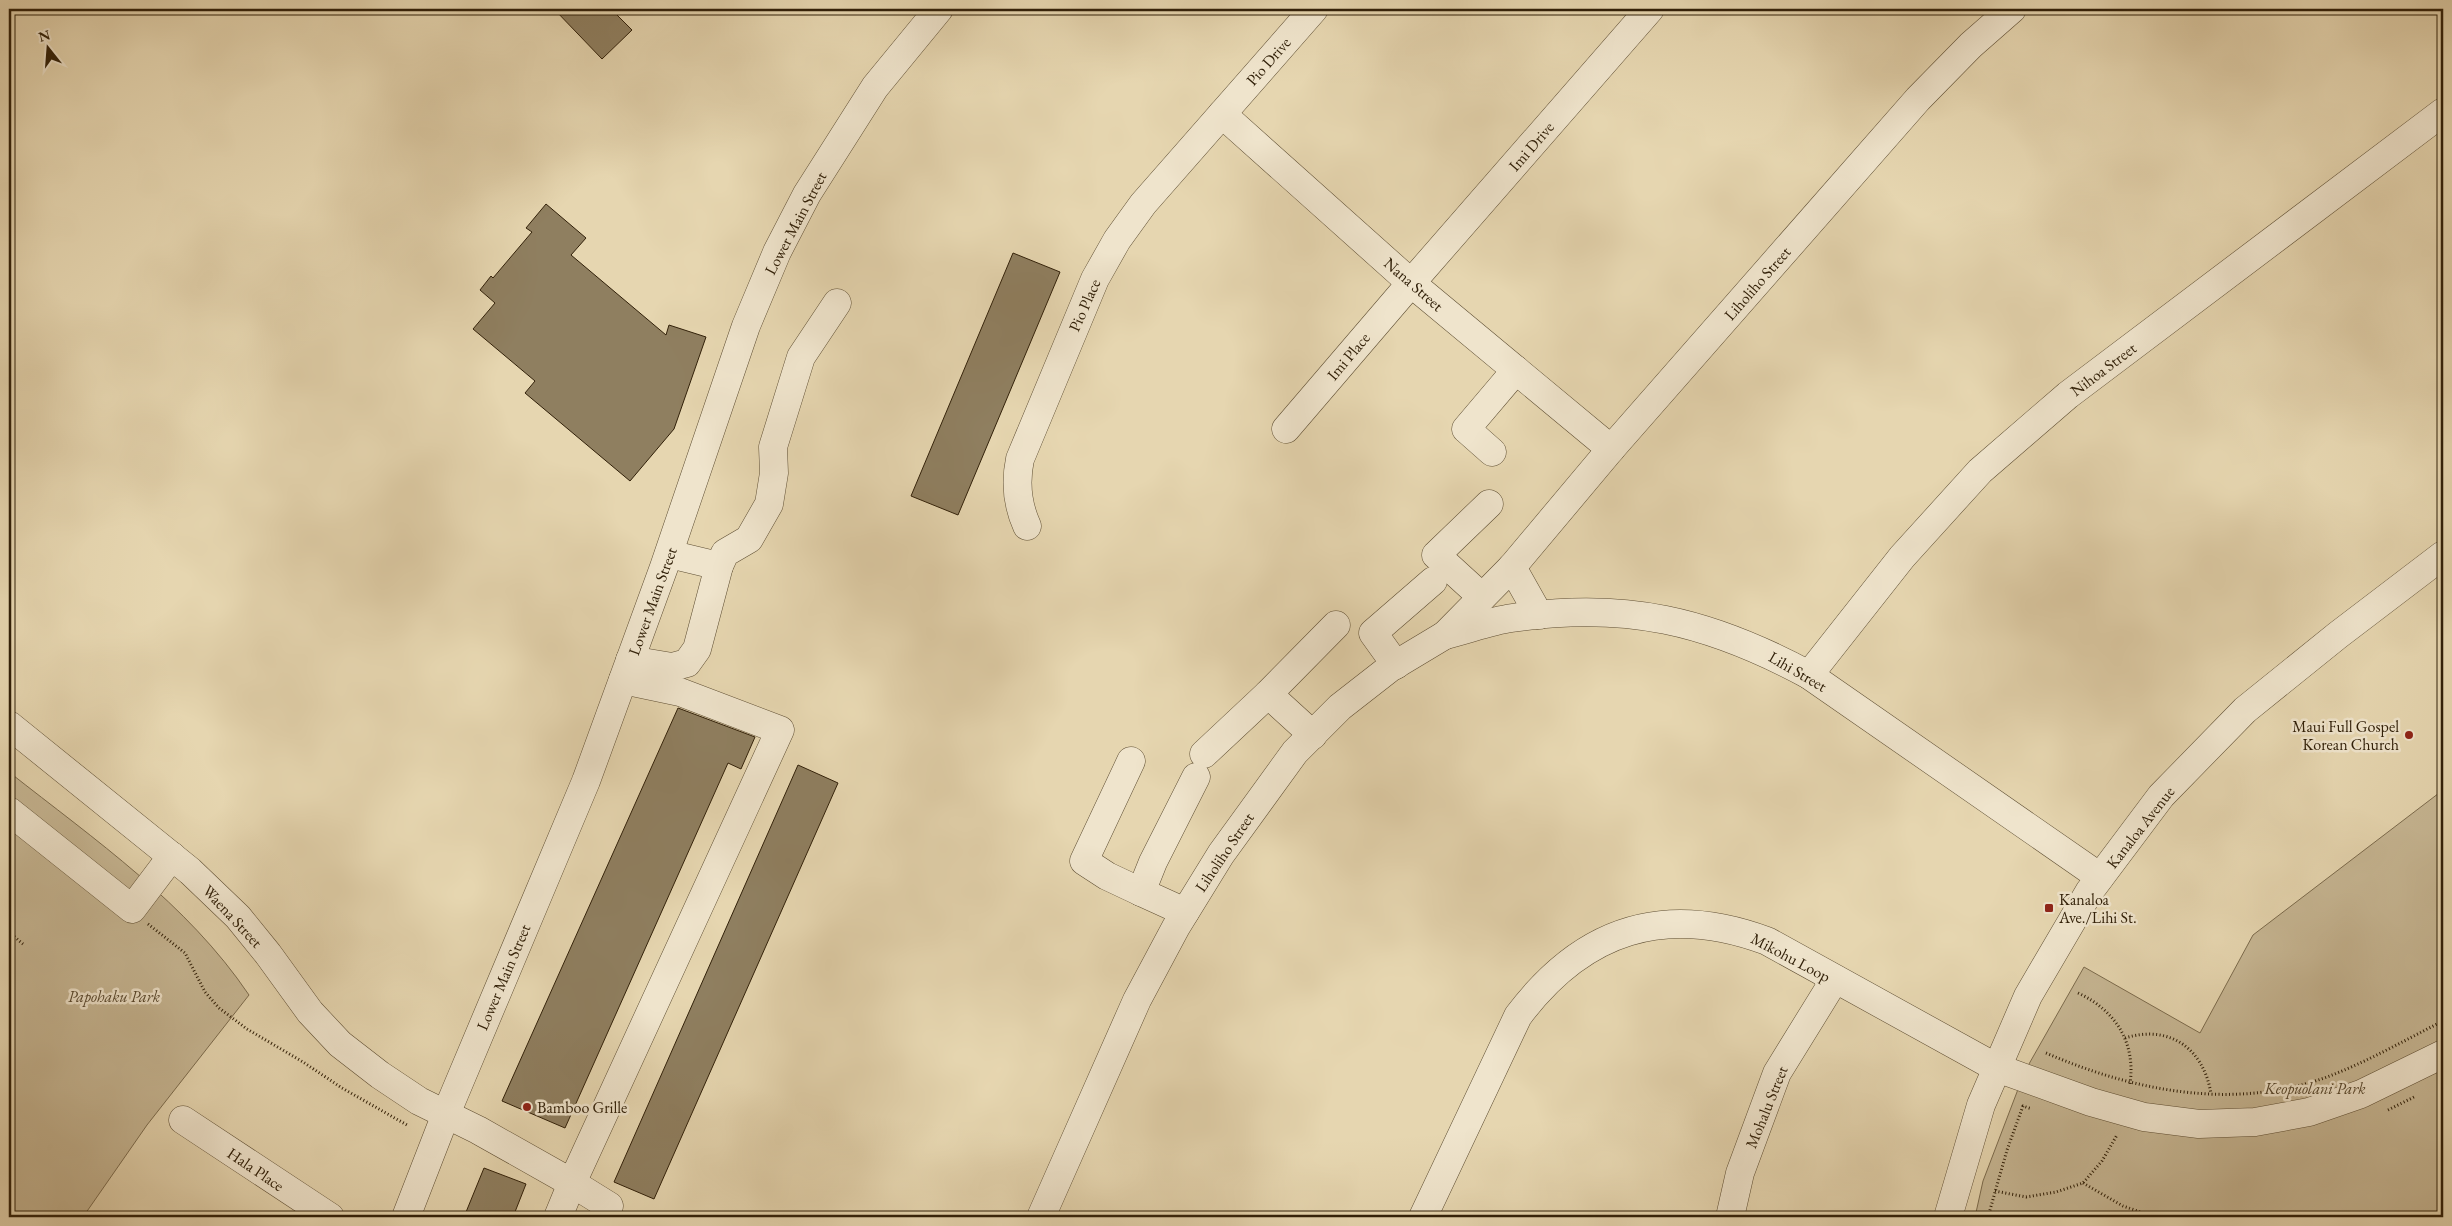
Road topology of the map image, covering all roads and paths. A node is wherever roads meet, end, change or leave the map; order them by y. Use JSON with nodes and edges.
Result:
{"nodes":[{"id":1,"x":939,"y":9,"type":"edge"},
{"id":2,"x":1314,"y":9,"type":"edge"},
{"id":3,"x":1650,"y":9,"type":"edge"},
{"id":4,"x":2012,"y":9,"type":"edge"},
{"id":5,"x":2443,"y":112,"type":"edge"},
{"id":6,"x":1222,"y":114,"type":"junction"},
{"id":7,"x":1411,"y":283,"type":"junction"},
{"id":8,"x":837,"y":303,"type":"dead end"},
{"id":9,"x":1516,"y":370,"type":"junction"},
{"id":10,"x":1286,"y":430,"type":"dead end"},
{"id":11,"x":1610,"y":449,"type":"junction"},
{"id":12,"x":1492,"y":452,"type":"dead end"},
{"id":13,"x":1489,"y":504,"type":"dead end"},
{"id":14,"x":1027,"y":526,"type":"dead end"},
{"id":15,"x":669,"y":554,"type":"junction"},
{"id":16,"x":2443,"y":555,"type":"edge"},
{"id":17,"x":719,"y":566,"type":"junction"},
{"id":18,"x":1512,"y":567,"type":"junction"},
{"id":19,"x":1433,"y":582,"type":"dead end"},
{"id":20,"x":1482,"y":597,"type":"junction"},
{"id":21,"x":1539,"y":615,"type":"junction"},
{"id":22,"x":1336,"y":625,"type":"dead end"},
{"id":23,"x":1446,"y":635,"type":"junction"},
{"id":24,"x":1396,"y":665,"type":"junction"},
{"id":25,"x":627,"y":670,"type":"junction"},
{"id":26,"x":1809,"y":675,"type":"junction"},
{"id":27,"x":1268,"y":694,"type":"junction"},
{"id":28,"x":9,"y":726,"type":"edge"},
{"id":29,"x":1313,"y":735,"type":"junction"},
{"id":30,"x":1131,"y":761,"type":"dead end"},
{"id":31,"x":9,"y":811,"type":"edge"},
{"id":32,"x":172,"y":856,"type":"junction"},
{"id":33,"x":2100,"y":877,"type":"junction"},
{"id":34,"x":1141,"y":892,"type":"junction"},
{"id":35,"x":1185,"y":912,"type":"junction"},
{"id":36,"x":144,"y":921,"type":"dead end"},
{"id":37,"x":9,"y":932,"type":"edge"},
{"id":38,"x":23,"y":944,"type":"dead end"},
{"id":39,"x":1835,"y":979,"type":"junction"},
{"id":40,"x":2078,"y":993,"type":"dead end"},
{"id":41,"x":2443,"y":1021,"type":"edge"},
{"id":42,"x":2125,"y":1038,"type":"junction"},
{"id":43,"x":2046,"y":1053,"type":"dead end"},
{"id":44,"x":2443,"y":1054,"type":"edge"},
{"id":45,"x":1997,"y":1068,"type":"junction"},
{"id":46,"x":2130,"y":1084,"type":"junction"},
{"id":47,"x":2211,"y":1094,"type":"junction"},
{"id":48,"x":2023,"y":1106,"type":"dead end"},
{"id":49,"x":446,"y":1114,"type":"junction"},
{"id":50,"x":183,"y":1120,"type":"dead end"},
{"id":51,"x":407,"y":1125,"type":"dead end"},
{"id":52,"x":2118,"y":1136,"type":"dead end"},
{"id":53,"x":572,"y":1183,"type":"junction"},
{"id":54,"x":2083,"y":1183,"type":"junction"},
{"id":55,"x":1995,"y":1191,"type":"junction"},
{"id":56,"x":330,"y":1217,"type":"edge"},
{"id":57,"x":406,"y":1217,"type":"edge"},
{"id":58,"x":558,"y":1217,"type":"edge"},
{"id":59,"x":604,"y":1217,"type":"edge"},
{"id":60,"x":1041,"y":1217,"type":"edge"},
{"id":61,"x":1424,"y":1217,"type":"edge"},
{"id":62,"x":1730,"y":1217,"type":"edge"},
{"id":63,"x":1948,"y":1217,"type":"edge"},
{"id":64,"x":1988,"y":1217,"type":"edge"},
{"id":65,"x":2155,"y":1217,"type":"edge"}],
"edges":[{"from":1,"to":15,"type":"street","name":"Lower Main Street"},
{"from":2,"to":6,"type":"street","name":"Pio Drive"},
{"from":3,"to":7,"type":"street","name":"Imi Drive"},
{"from":4,"to":11,"type":"street","name":"Liholiho Street"},
{"from":5,"to":26,"type":"street","name":"Nihoa Street"},
{"from":6,"to":7,"type":"street","name":"Nana Street"},
{"from":6,"to":14,"type":"street","name":"Pio Place"},
{"from":7,"to":9,"type":"street","name":"Nana Street"},
{"from":7,"to":10,"type":"street","name":"Imi Place"},
{"from":8,"to":17,"type":"street"},
{"from":9,"to":11,"type":"street","name":"Nana Street"},
{"from":9,"to":12,"type":"street"},
{"from":11,"to":18,"type":"street","name":"Liholiho Street"},
{"from":13,"to":20,"type":"street"},
{"from":15,"to":17,"type":"street"},
{"from":15,"to":25,"type":"street","name":"Lower Main Street"},
{"from":16,"to":33,"type":"street","name":"Kanaloa Avenue"},
{"from":17,"to":25,"type":"street"},
{"from":18,"to":20,"type":"street","name":"Liholiho Street"},
{"from":18,"to":21,"type":"street"},
{"from":19,"to":24,"type":"street"},
{"from":20,"to":23,"type":"street","name":"Liholiho Street"},
{"from":21,"to":23,"type":"street","name":"Lihi Street"},
{"from":21,"to":26,"type":"street","name":"Lihi Street"},
{"from":22,"to":27,"type":"street"},
{"from":23,"to":24,"type":"street","name":"Liholiho Street"},
{"from":24,"to":29,"type":"street","name":"Liholiho Street"},
{"from":25,"to":49,"type":"street","name":"Lower Main Street"},
{"from":25,"to":53,"type":"street"},
{"from":26,"to":33,"type":"street","name":"Lihi Street"},
{"from":27,"to":29,"type":"street"},
{"from":27,"to":34,"type":"street"},
{"from":28,"to":32,"type":"street","name":"Waena Street"},
{"from":29,"to":35,"type":"street","name":"Liholiho Street"},
{"from":30,"to":34,"type":"street"},
{"from":31,"to":32,"type":"street"},
{"from":32,"to":49,"type":"street","name":"Waena Street"},
{"from":33,"to":45,"type":"street","name":"Kanaloa Avenue"},
{"from":34,"to":35,"type":"street"},
{"from":35,"to":60,"type":"street","name":"Liholiho Street"},
{"from":36,"to":51,"type":"path"},
{"from":37,"to":38,"type":"path"},
{"from":39,"to":45,"type":"street","name":"Mikohu Loop"},
{"from":39,"to":61,"type":"street","name":"Mikohu Loop"},
{"from":39,"to":62,"type":"street","name":"Mohalu Street"},
{"from":40,"to":42,"type":"path"},
{"from":41,"to":47,"type":"path"},
{"from":42,"to":46,"type":"path"},
{"from":42,"to":47,"type":"path"},
{"from":43,"to":46,"type":"path"},
{"from":44,"to":45,"type":"street","name":"Mikohu Loop"},
{"from":45,"to":63,"type":"street","name":"Kanaloa Avenue"},
{"from":46,"to":47,"type":"path"},
{"from":48,"to":55,"type":"path"},
{"from":49,"to":53,"type":"street","name":"Waena Street"},
{"from":49,"to":57,"type":"street","name":"Lower Main Street"},
{"from":50,"to":56,"type":"street","name":"Hala Place"},
{"from":52,"to":54,"type":"path"},
{"from":53,"to":58,"type":"street"},
{"from":53,"to":59,"type":"street","name":"Waena Street"},
{"from":54,"to":55,"type":"path"},
{"from":54,"to":65,"type":"path"},
{"from":55,"to":64,"type":"path"}]}
